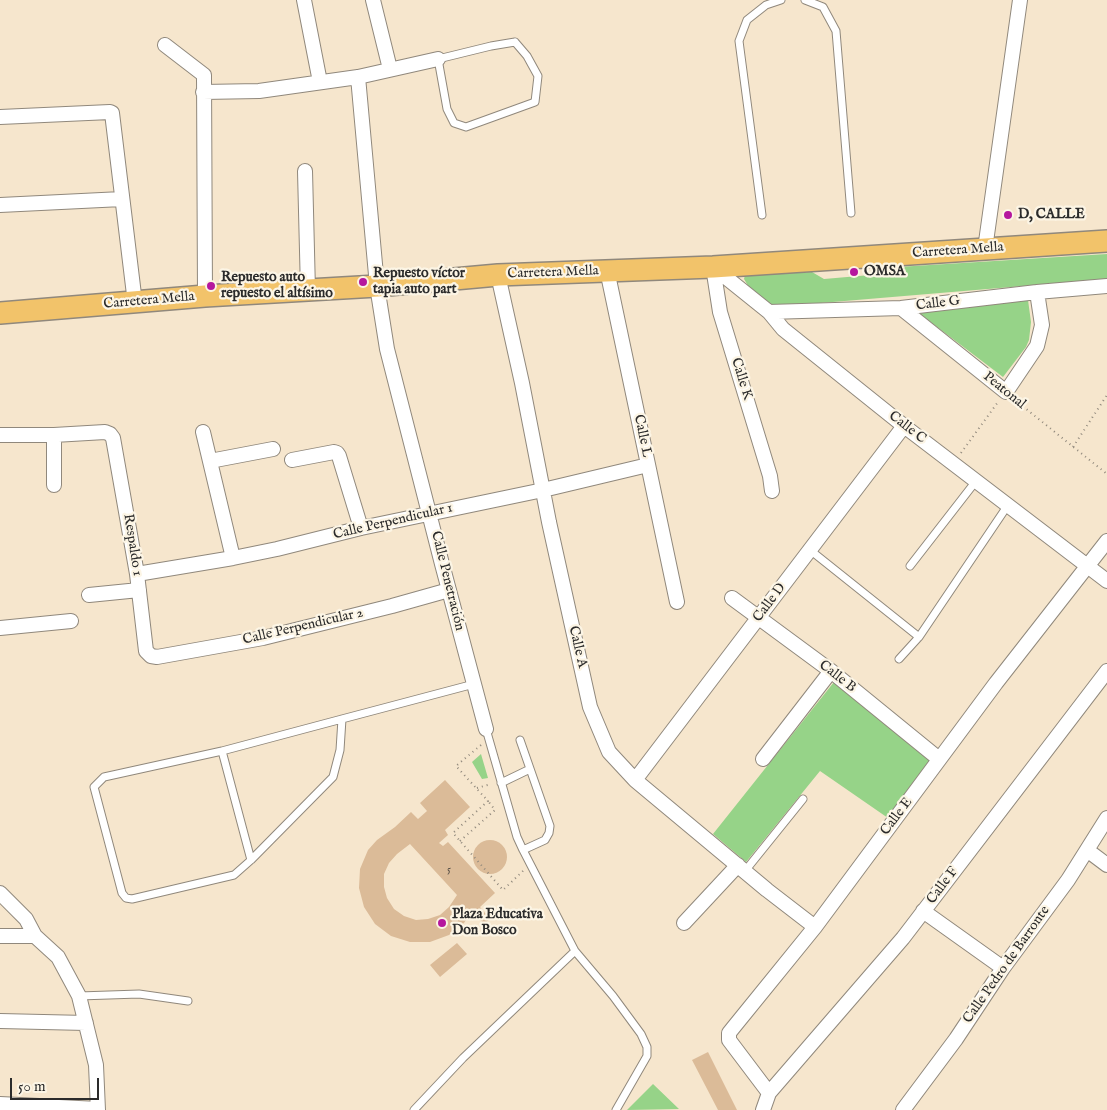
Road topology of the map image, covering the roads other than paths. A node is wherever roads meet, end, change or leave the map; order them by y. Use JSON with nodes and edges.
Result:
{"nodes":[{"id":1,"x":304,"y":0,"type":"edge"},
{"id":2,"x":373,"y":0,"type":"edge"},
{"id":3,"x":781,"y":0,"type":"edge"},
{"id":4,"x":805,"y":0,"type":"edge"},
{"id":5,"x":1020,"y":0,"type":"edge"},
{"id":6,"x":165,"y":45,"type":"dead end"},
{"id":7,"x":438,"y":59,"type":"junction"},
{"id":8,"x":390,"y":69,"type":"junction"},
{"id":9,"x":358,"y":77,"type":"junction"},
{"id":10,"x":320,"y":82,"type":"junction"},
{"id":11,"x":203,"y":92,"type":"junction"},
{"id":12,"x":0,"y":117,"type":"edge"},
{"id":13,"x":305,"y":171,"type":"dead end"},
{"id":14,"x":122,"y":199,"type":"junction"},
{"id":15,"x":0,"y":205,"type":"edge"},
{"id":16,"x":851,"y":213,"type":"dead end"},
{"id":17,"x":762,"y":215,"type":"dead end"},
{"id":18,"x":1107,"y":241,"type":"edge"},
{"id":19,"x":985,"y":249,"type":"junction"},
{"id":20,"x":713,"y":267,"type":"junction"},
{"id":21,"x":607,"y":270,"type":"junction"},
{"id":22,"x":498,"y":275,"type":"junction"},
{"id":23,"x":377,"y":286,"type":"junction"},
{"id":24,"x":1107,"y":286,"type":"edge"},
{"id":25,"x":308,"y":290,"type":"junction"},
{"id":26,"x":1037,"y":292,"type":"junction"},
{"id":27,"x":205,"y":296,"type":"junction"},
{"id":28,"x":135,"y":303,"type":"junction"},
{"id":29,"x":901,"y":308,"type":"junction"},
{"id":30,"x":769,"y":312,"type":"junction"},
{"id":31,"x":0,"y":313,"type":"edge"},
{"id":32,"x":904,"y":426,"type":"junction"},
{"id":33,"x":203,"y":432,"type":"dead end"},
{"id":34,"x":0,"y":436,"type":"edge"},
{"id":35,"x":54,"y":436,"type":"junction"},
{"id":36,"x":273,"y":449,"type":"dead end"},
{"id":37,"x":292,"y":460,"type":"dead end"},
{"id":38,"x":210,"y":461,"type":"junction"},
{"id":39,"x":648,"y":465,"type":"junction"},
{"id":40,"x":976,"y":481,"type":"junction"},
{"id":41,"x":54,"y":485,"type":"dead end"},
{"id":42,"x":543,"y":490,"type":"junction"},
{"id":43,"x":772,"y":491,"type":"dead end"},
{"id":44,"x":1008,"y":505,"type":"junction"},
{"id":45,"x":430,"y":512,"type":"junction"},
{"id":46,"x":362,"y":528,"type":"junction"},
{"id":47,"x":1107,"y":541,"type":"edge"},
{"id":48,"x":810,"y":550,"type":"junction"},
{"id":49,"x":233,"y":558,"type":"junction"},
{"id":50,"x":910,"y":566,"type":"dead end"},
{"id":51,"x":1088,"y":566,"type":"junction"},
{"id":52,"x":137,"y":574,"type":"junction"},
{"id":53,"x":1107,"y":581,"type":"edge"},
{"id":54,"x":139,"y":590,"type":"junction"},
{"id":55,"x":449,"y":590,"type":"junction"},
{"id":56,"x":89,"y":595,"type":"dead end"},
{"id":57,"x":732,"y":598,"type":"dead end"},
{"id":58,"x":677,"y":602,"type":"dead end"},
{"id":59,"x":760,"y":617,"type":"junction"},
{"id":60,"x":71,"y":621,"type":"dead end"},
{"id":61,"x":0,"y":628,"type":"edge"},
{"id":62,"x":919,"y":637,"type":"junction"},
{"id":63,"x":156,"y":658,"type":"joint"},
{"id":64,"x":899,"y":659,"type":"dead end"},
{"id":65,"x":1107,"y":670,"type":"edge"},
{"id":66,"x":831,"y":671,"type":"junction"},
{"id":67,"x":474,"y":684,"type":"junction"},
{"id":68,"x":342,"y":719,"type":"junction"},
{"id":69,"x":487,"y":734,"type":"joint"},
{"id":70,"x":520,"y":740,"type":"dead end"},
{"id":71,"x":222,"y":751,"type":"junction"},
{"id":72,"x":763,"y":759,"type":"dead end"},
{"id":73,"x":939,"y":759,"type":"junction"},
{"id":74,"x":530,"y":769,"type":"junction"},
{"id":75,"x":636,"y":780,"type":"junction"},
{"id":76,"x":501,"y":782,"type":"junction"},
{"id":77,"x":803,"y":799,"type":"dead end"},
{"id":78,"x":1107,"y":818,"type":"edge"},
{"id":79,"x":523,"y":850,"type":"junction"},
{"id":80,"x":1087,"y":850,"type":"junction"},
{"id":81,"x":251,"y":860,"type":"junction"},
{"id":82,"x":1107,"y":865,"type":"edge"},
{"id":83,"x":741,"y":868,"type":"junction"},
{"id":84,"x":0,"y":893,"type":"edge"},
{"id":85,"x":924,"y":911,"type":"junction"},
{"id":86,"x":684,"y":923,"type":"dead end"},
{"id":87,"x":815,"y":927,"type":"junction"},
{"id":88,"x":0,"y":936,"type":"edge"},
{"id":89,"x":35,"y":936,"type":"junction"},
{"id":90,"x":575,"y":951,"type":"junction"},
{"id":91,"x":1003,"y":968,"type":"junction"},
{"id":92,"x":79,"y":996,"type":"junction"},
{"id":93,"x":188,"y":1001,"type":"dead end"},
{"id":94,"x":0,"y":1021,"type":"edge"},
{"id":95,"x":86,"y":1024,"type":"junction"},
{"id":96,"x":769,"y":1093,"type":"junction"},
{"id":97,"x":0,"y":1104,"type":"edge"},
{"id":98,"x":16,"y":1108,"type":"edge"},
{"id":99,"x":98,"y":1110,"type":"edge"},
{"id":100,"x":414,"y":1110,"type":"edge"},
{"id":101,"x":616,"y":1110,"type":"edge"},
{"id":102,"x":763,"y":1110,"type":"edge"},
{"id":103,"x":903,"y":1110,"type":"edge"}],
"edges":[{"from":1,"to":10,"type":"street"},
{"from":2,"to":8,"type":"street"},
{"from":3,"to":17,"type":"lane"},
{"from":4,"to":16,"type":"lane"},
{"from":5,"to":19,"type":"street"},
{"from":6,"to":11,"type":"street"},
{"from":7,"to":7,"type":"lane"},
{"from":7,"to":8,"type":"street"},
{"from":8,"to":9,"type":"street"},
{"from":9,"to":10,"type":"street"},
{"from":9,"to":23,"type":"street","name":"Calle Penetración"},
{"from":10,"to":11,"type":"street"},
{"from":11,"to":27,"type":"street"},
{"from":12,"to":14,"type":"street"},
{"from":13,"to":25,"type":"street"},
{"from":14,"to":15,"type":"street"},
{"from":14,"to":28,"type":"street"},
{"from":18,"to":19,"type":"main road","name":"Carretera Mella"},
{"from":19,"to":20,"type":"main road","name":"Carretera Mella"},
{"from":20,"to":21,"type":"main road","name":"Carretera Mella"},
{"from":20,"to":30,"type":"street","name":"Calle C"},
{"from":20,"to":43,"type":"street","name":"Calle K"},
{"from":21,"to":22,"type":"main road","name":"Carretera Mella"},
{"from":21,"to":39,"type":"street","name":"Calle L"},
{"from":22,"to":23,"type":"main road","name":"Carretera Mella"},
{"from":22,"to":42,"type":"street","name":"Calle A"},
{"from":23,"to":25,"type":"main road","name":"Carretera Mella"},
{"from":23,"to":45,"type":"street","name":"Calle Penetración"},
{"from":24,"to":26,"type":"street","name":"Calle G"},
{"from":25,"to":27,"type":"main road","name":"Carretera Mella"},
{"from":26,"to":29,"type":"street","name":"Calle G"},
{"from":26,"to":29,"type":"street","name":"Peatonal"},
{"from":27,"to":28,"type":"main road","name":"Carretera Mella"},
{"from":28,"to":31,"type":"main road","name":"Carretera Mella"},
{"from":29,"to":30,"type":"street","name":"Calle G"},
{"from":30,"to":32,"type":"street","name":"Calle C"},
{"from":32,"to":40,"type":"street","name":"Calle C"},
{"from":32,"to":48,"type":"street","name":"Calle D"},
{"from":33,"to":38,"type":"street"},
{"from":34,"to":35,"type":"street"},
{"from":35,"to":41,"type":"street"},
{"from":35,"to":52,"type":"street","name":"Respaldo 1"},
{"from":36,"to":38,"type":"street"},
{"from":37,"to":46,"type":"street"},
{"from":38,"to":49,"type":"street"},
{"from":39,"to":42,"type":"street","name":"Calle Perpendicular 1"},
{"from":39,"to":58,"type":"street","name":"Calle L"},
{"from":40,"to":44,"type":"street","name":"Calle C"},
{"from":40,"to":50,"type":"lane"},
{"from":42,"to":45,"type":"street","name":"Calle Perpendicular 1"},
{"from":42,"to":75,"type":"street","name":"Calle A"},
{"from":44,"to":51,"type":"street","name":"Calle C"},
{"from":44,"to":62,"type":"lane"},
{"from":45,"to":46,"type":"street","name":"Calle Perpendicular 1"},
{"from":45,"to":55,"type":"street","name":"Calle Penetración"},
{"from":46,"to":49,"type":"street","name":"Calle Perpendicular 1"},
{"from":47,"to":51,"type":"street","name":"Calle E"},
{"from":48,"to":59,"type":"street","name":"Calle D"},
{"from":48,"to":62,"type":"lane"},
{"from":49,"to":52,"type":"street","name":"Calle Perpendicular 1"},
{"from":51,"to":53,"type":"street","name":"Calle C"},
{"from":51,"to":73,"type":"street","name":"Calle E"},
{"from":52,"to":54,"type":"street","name":"Respaldo 1"},
{"from":54,"to":56,"type":"street"},
{"from":54,"to":63,"type":"street","name":"Respaldo 1"},
{"from":55,"to":63,"type":"street","name":"Calle Perpendicular 2"},
{"from":55,"to":67,"type":"street","name":"Calle Penetración"},
{"from":57,"to":59,"type":"street","name":"Calle B"},
{"from":59,"to":66,"type":"street","name":"Calle B"},
{"from":59,"to":75,"type":"street","name":"Calle D"},
{"from":60,"to":61,"type":"street"},
{"from":62,"to":64,"type":"lane"},
{"from":65,"to":85,"type":"street","name":"Calle F"},
{"from":66,"to":72,"type":"street"},
{"from":66,"to":73,"type":"street","name":"Calle B"},
{"from":67,"to":68,"type":"lane"},
{"from":67,"to":69,"type":"street","name":"Calle Penetración"},
{"from":68,"to":71,"type":"lane"},
{"from":68,"to":81,"type":"lane"},
{"from":69,"to":76,"type":"lane"},
{"from":70,"to":74,"type":"lane"},
{"from":71,"to":81,"type":"lane"},
{"from":71,"to":81,"type":"lane"},
{"from":73,"to":87,"type":"street","name":"Calle E"},
{"from":74,"to":76,"type":"lane"},
{"from":74,"to":79,"type":"lane"},
{"from":75,"to":83,"type":"street","name":"Calle A"},
{"from":76,"to":79,"type":"lane"},
{"from":77,"to":83,"type":"lane"},
{"from":78,"to":80,"type":"street","name":"Calle Pedro de Barronte"},
{"from":79,"to":90,"type":"lane"},
{"from":80,"to":82,"type":"street"},
{"from":80,"to":91,"type":"street","name":"Calle Pedro de Barronte"},
{"from":83,"to":86,"type":"street"},
{"from":83,"to":87,"type":"street","name":"Calle A"},
{"from":84,"to":89,"type":"street"},
{"from":85,"to":91,"type":"street"},
{"from":85,"to":96,"type":"street","name":"Calle F"},
{"from":87,"to":96,"type":"street","name":"Calle E"},
{"from":88,"to":89,"type":"street"},
{"from":89,"to":92,"type":"street"},
{"from":90,"to":100,"type":"lane"},
{"from":90,"to":101,"type":"lane"},
{"from":91,"to":103,"type":"street","name":"Calle Pedro de Barronte"},
{"from":92,"to":93,"type":"lane"},
{"from":92,"to":95,"type":"street"},
{"from":94,"to":95,"type":"street"},
{"from":95,"to":99,"type":"street"},
{"from":96,"to":102,"type":"street"},
{"from":97,"to":98,"type":"street"},
{"from":98,"to":99,"type":"street"}]}
